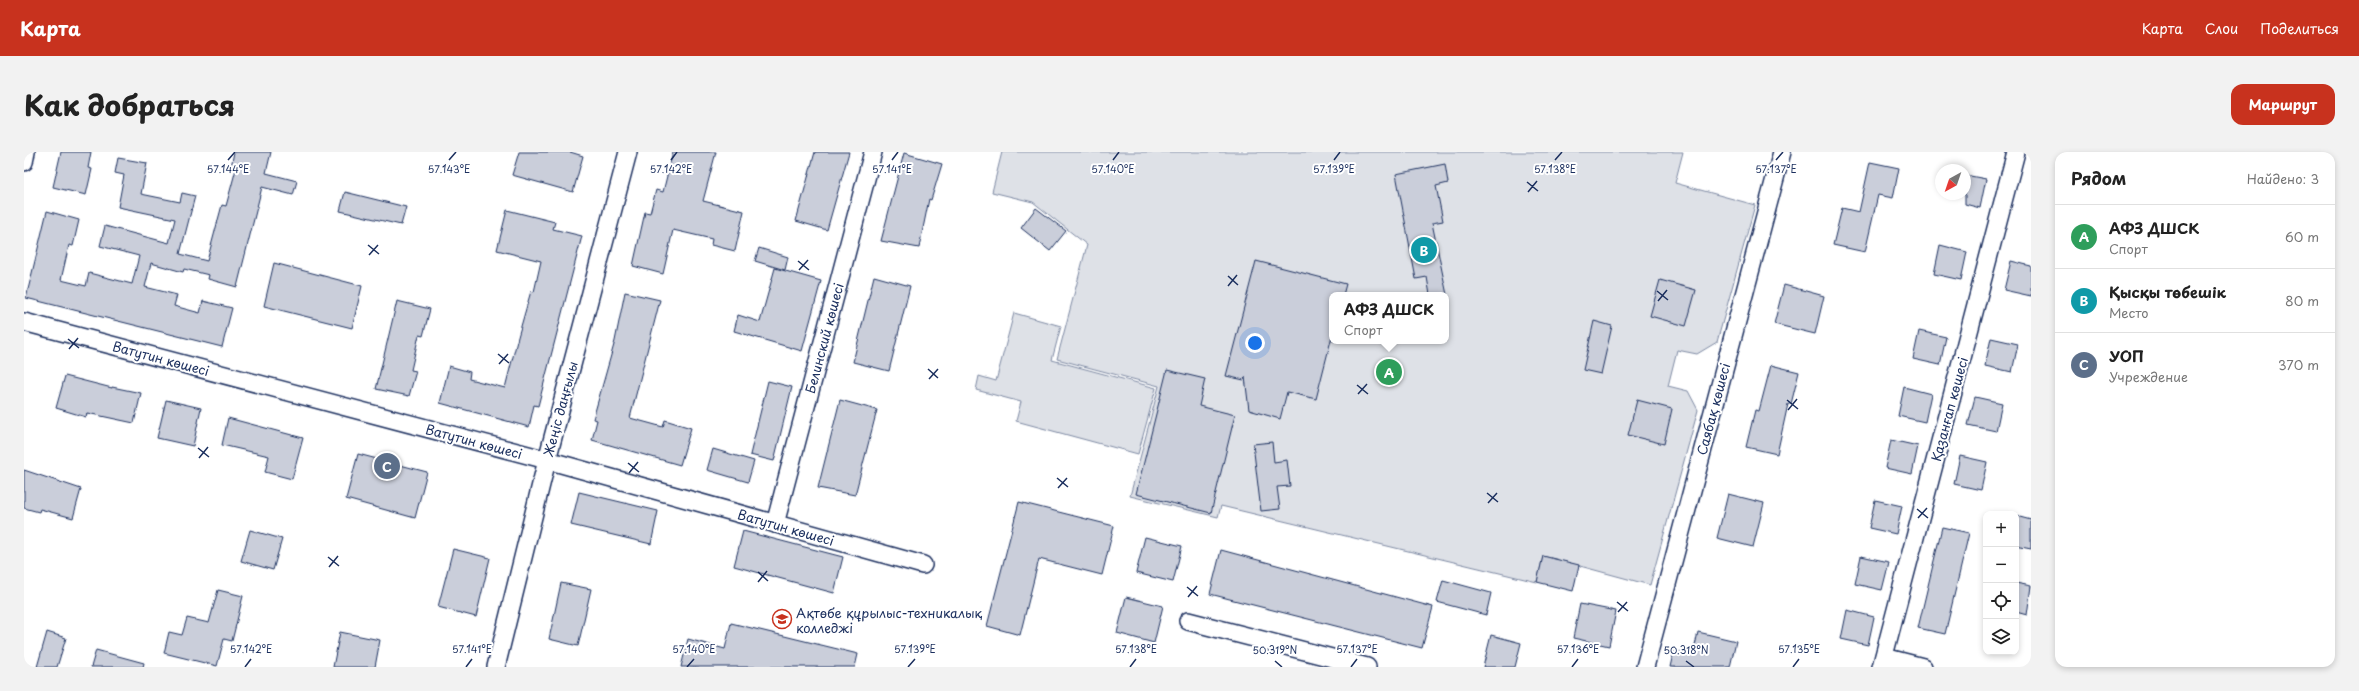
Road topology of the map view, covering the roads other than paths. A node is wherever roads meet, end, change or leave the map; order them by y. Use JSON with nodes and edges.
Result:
{"nodes":[{"id":1,"x":26,"y":152,"type":"edge"},
{"id":2,"x":628,"y":152,"type":"edge"},
{"id":3,"x":873,"y":152,"type":"edge"},
{"id":4,"x":1782,"y":152,"type":"edge"},
{"id":5,"x":2016,"y":152,"type":"edge"},
{"id":6,"x":24,"y":162,"type":"edge"},
{"id":7,"x":24,"y":322,"type":"edge"},
{"id":8,"x":546,"y":460,"type":"junction"},
{"id":9,"x":775,"y":524,"type":"junction"},
{"id":10,"x":923,"y":565,"type":"dead end"},
{"id":11,"x":1188,"y":622,"type":"dead end"},
{"id":12,"x":1883,"y":662,"type":"edge"},
{"id":13,"x":496,"y":667,"type":"edge"},
{"id":14,"x":1367,"y":667,"type":"edge"},
{"id":15,"x":1645,"y":667,"type":"edge"},
{"id":16,"x":1923,"y":667,"type":"edge"}],
"edges":[{"from":1,"to":6,"type":"street"},
{"from":2,"to":8,"type":"street","name":"Жеңіс даңғылы"},
{"from":3,"to":9,"type":"street","name":"Белинский көшесі"},
{"from":4,"to":15,"type":"street","name":"Саябақ көшесі"},
{"from":5,"to":12,"type":"street","name":"Қазанғап көшесі"},
{"from":7,"to":8,"type":"street","name":"Ватутин көшесі"},
{"from":8,"to":9,"type":"street","name":"Ватутин көшесі"},
{"from":8,"to":13,"type":"street","name":"Жеңіс даңғылы"},
{"from":9,"to":10,"type":"street","name":"Ватутин көшесі"},
{"from":11,"to":14,"type":"street"},
{"from":12,"to":16,"type":"street"}]}
